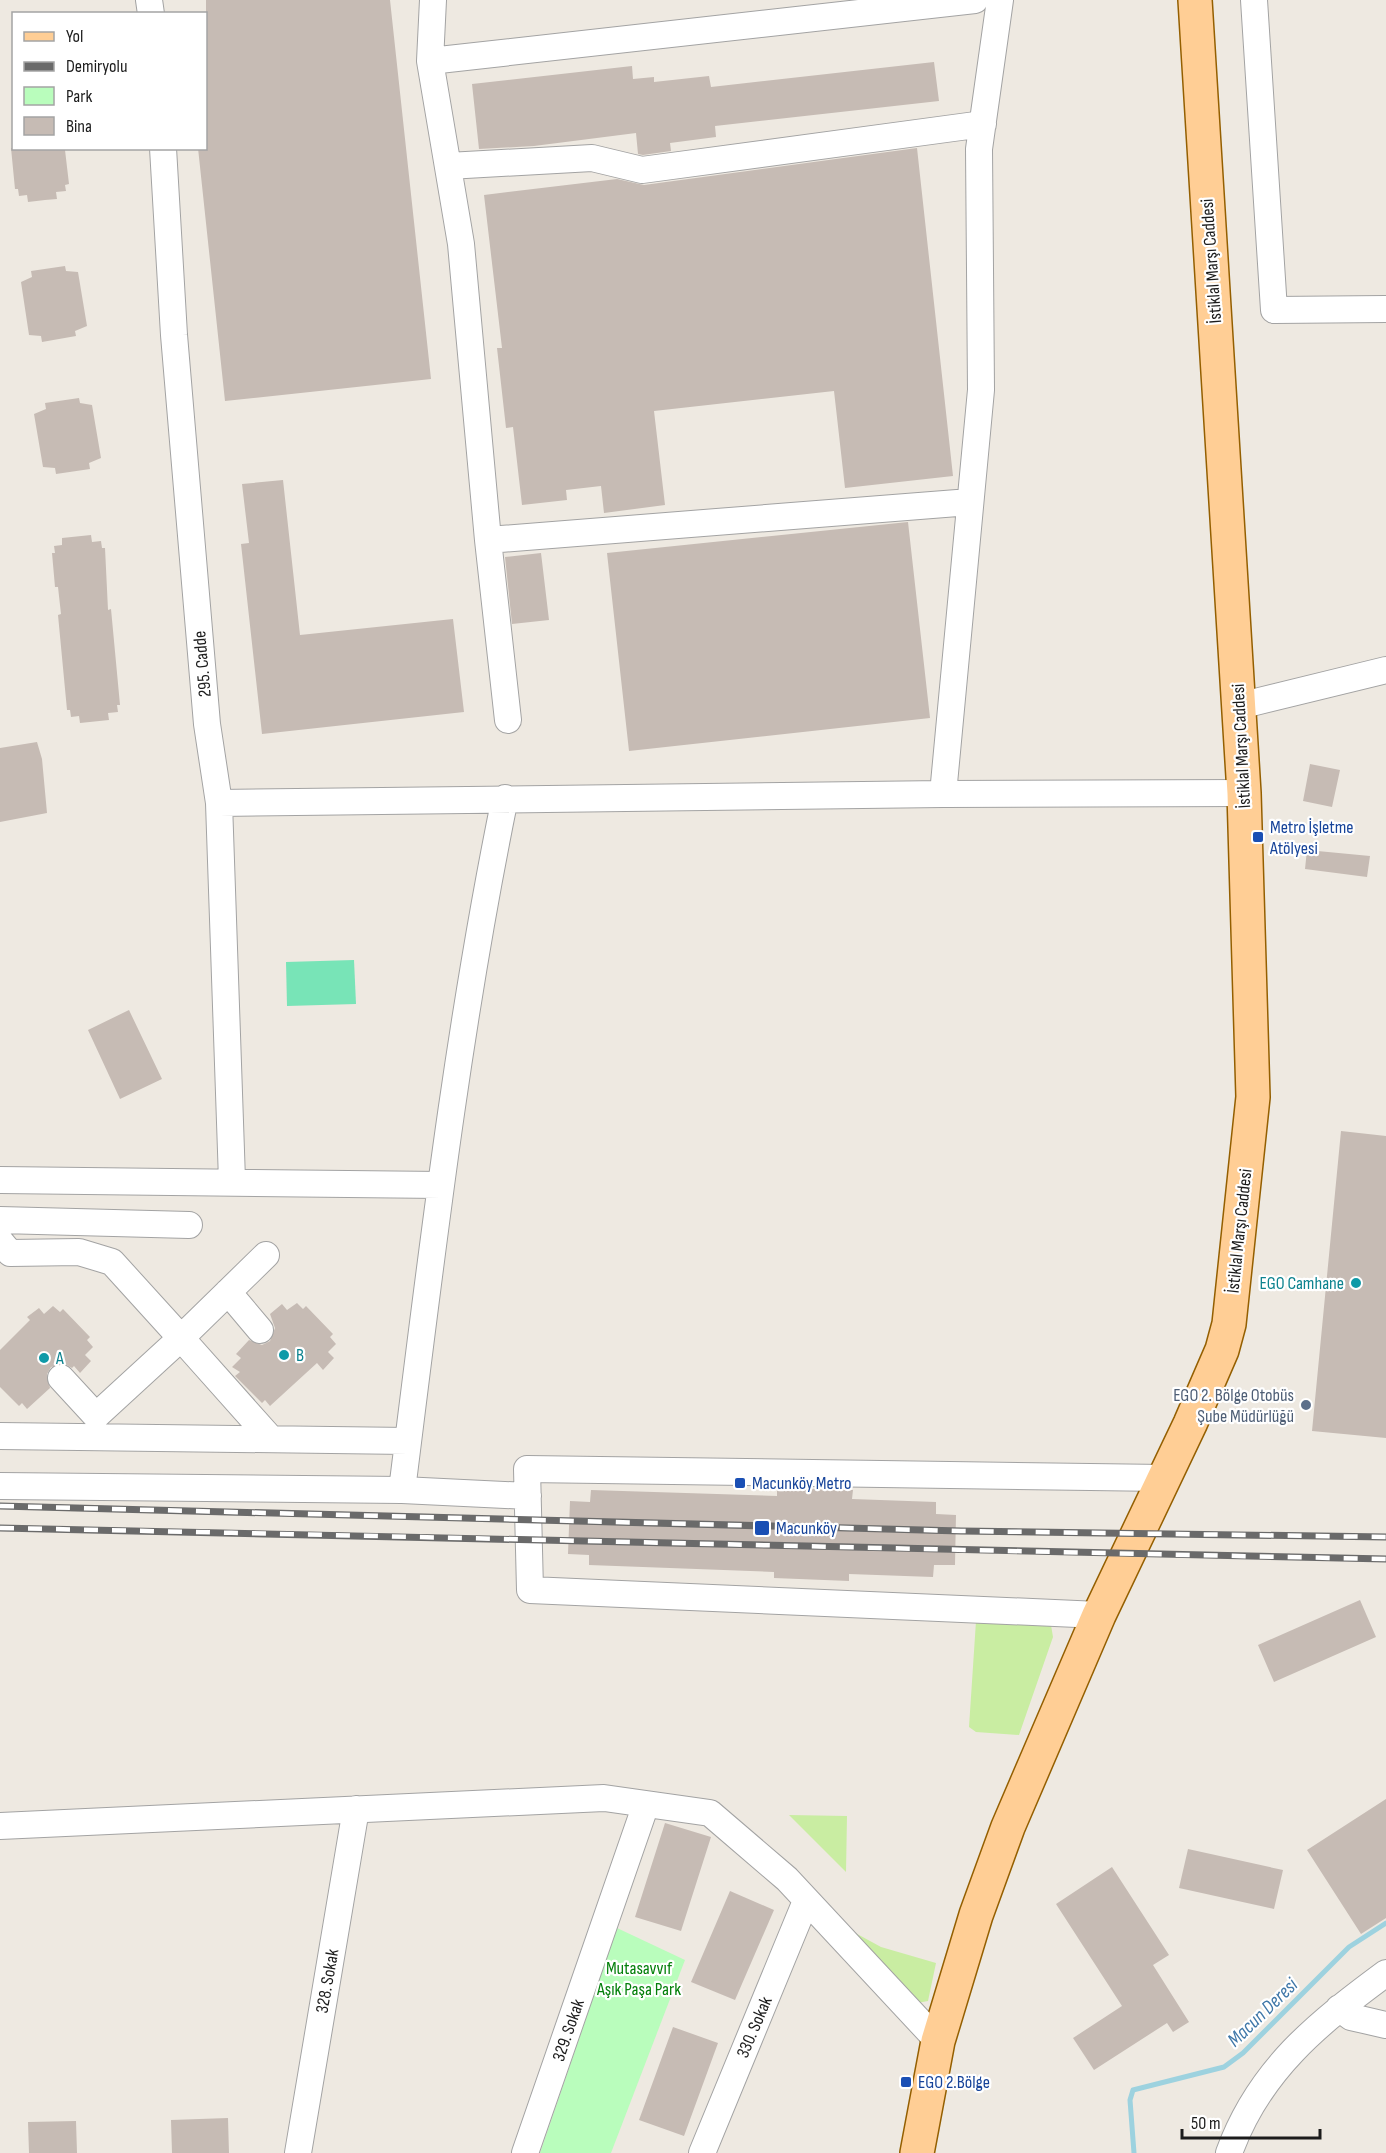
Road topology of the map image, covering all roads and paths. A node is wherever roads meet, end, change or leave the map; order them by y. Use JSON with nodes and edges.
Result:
{"nodes":[{"id":1,"x":433,"y":0,"type":"edge"},
{"id":2,"x":975,"y":0,"type":"edge"},
{"id":3,"x":1000,"y":0,"type":"edge"},
{"id":4,"x":1195,"y":0,"type":"edge"},
{"id":5,"x":1254,"y":0,"type":"edge"},
{"id":6,"x":430,"y":61,"type":"junction"},
{"id":7,"x":983,"y":124,"type":"junction"},
{"id":8,"x":163,"y":150,"type":"edge"},
{"id":9,"x":448,"y":166,"type":"junction"},
{"id":10,"x":1386,"y":309,"type":"edge"},
{"id":11,"x":970,"y":502,"type":"junction"},
{"id":12,"x":488,"y":540,"type":"junction"},
{"id":13,"x":1386,"y":670,"type":"edge"},
{"id":14,"x":1239,"y":706,"type":"junction"},
{"id":15,"x":508,"y":720,"type":"dead end"},
{"id":16,"x":1244,"y":793,"type":"junction"},
{"id":17,"x":943,"y":794,"type":"junction"},
{"id":18,"x":506,"y":798,"type":"junction"},
{"id":19,"x":219,"y":803,"type":"junction"},
{"id":20,"x":0,"y":1180,"type":"edge"},
{"id":21,"x":232,"y":1180,"type":"junction"},
{"id":22,"x":441,"y":1185,"type":"junction"},
{"id":23,"x":0,"y":1220,"type":"edge"},
{"id":24,"x":26,"y":1221,"type":"junction"},
{"id":25,"x":189,"y":1225,"type":"dead end"},
{"id":26,"x":0,"y":1241,"type":"edge"},
{"id":27,"x":29,"y":1252,"type":"junction"},
{"id":28,"x":266,"y":1255,"type":"dead end"},
{"id":29,"x":228,"y":1292,"type":"junction"},
{"id":30,"x":260,"y":1330,"type":"dead end"},
{"id":31,"x":181,"y":1338,"type":"junction"},
{"id":32,"x":61,"y":1378,"type":"dead end"},
{"id":33,"x":96,"y":1416,"type":"junction"},
{"id":34,"x":0,"y":1436,"type":"edge"},
{"id":35,"x":68,"y":1436,"type":"junction"},
{"id":36,"x":272,"y":1440,"type":"junction"},
{"id":37,"x":408,"y":1441,"type":"junction"},
{"id":38,"x":1164,"y":1478,"type":"junction"},
{"id":39,"x":0,"y":1486,"type":"edge"},
{"id":40,"x":402,"y":1490,"type":"junction"},
{"id":41,"x":528,"y":1496,"type":"junction"},
{"id":42,"x":1099,"y":1615,"type":"junction"},
{"id":43,"x":646,"y":1804,"type":"junction"},
{"id":44,"x":356,"y":1809,"type":"junction"},
{"id":45,"x":0,"y":1826,"type":"edge"},
{"id":46,"x":806,"y":1900,"type":"junction"},
{"id":47,"x":1386,"y":1972,"type":"edge"},
{"id":48,"x":1339,"y":2008,"type":"junction"},
{"id":49,"x":1386,"y":2025,"type":"edge"},
{"id":50,"x":938,"y":2041,"type":"junction"},
{"id":51,"x":298,"y":2153,"type":"edge"},
{"id":52,"x":525,"y":2153,"type":"edge"},
{"id":53,"x":702,"y":2153,"type":"edge"},
{"id":54,"x":917,"y":2153,"type":"edge"},
{"id":55,"x":1229,"y":2153,"type":"edge"}],
"edges":[{"from":1,"to":6,"type":"street"},
{"from":2,"to":6,"type":"street"},
{"from":3,"to":7,"type":"street"},
{"from":4,"to":14,"type":"main road","name":"İstiklal Marşı Caddesi"},
{"from":5,"to":10,"type":"street"},
{"from":6,"to":9,"type":"street"},
{"from":7,"to":9,"type":"street"},
{"from":7,"to":11,"type":"street"},
{"from":8,"to":19,"type":"street","name":"295. Cadde"},
{"from":9,"to":12,"type":"street"},
{"from":11,"to":12,"type":"street"},
{"from":11,"to":17,"type":"street"},
{"from":12,"to":15,"type":"street"},
{"from":13,"to":14,"type":"street"},
{"from":14,"to":16,"type":"main road","name":"İstiklal Marşı Caddesi"},
{"from":16,"to":17,"type":"street"},
{"from":16,"to":38,"type":"main road","name":"İstiklal Marşı Caddesi"},
{"from":17,"to":18,"type":"street"},
{"from":18,"to":19,"type":"street"},
{"from":18,"to":22,"type":"street"},
{"from":19,"to":21,"type":"street","name":"295. Cadde"},
{"from":20,"to":21,"type":"street"},
{"from":21,"to":22,"type":"street"},
{"from":22,"to":37,"type":"street"},
{"from":23,"to":24,"type":"street"},
{"from":24,"to":25,"type":"street"},
{"from":24,"to":27,"type":"street"},
{"from":26,"to":27,"type":"street"},
{"from":27,"to":31,"type":"street"},
{"from":28,"to":29,"type":"street"},
{"from":29,"to":30,"type":"street"},
{"from":29,"to":31,"type":"street"},
{"from":31,"to":33,"type":"street"},
{"from":31,"to":36,"type":"street"},
{"from":32,"to":33,"type":"street"},
{"from":33,"to":35,"type":"street"},
{"from":34,"to":35,"type":"street"},
{"from":35,"to":36,"type":"street"},
{"from":36,"to":37,"type":"street"},
{"from":37,"to":40,"type":"street"},
{"from":38,"to":41,"type":"street"},
{"from":38,"to":42,"type":"main road","name":"İstiklal Marşı Caddesi"},
{"from":39,"to":40,"type":"street"},
{"from":40,"to":41,"type":"street"},
{"from":41,"to":42,"type":"street"},
{"from":42,"to":50,"type":"main road","name":"İstiklal Marşı Caddesi"},
{"from":43,"to":44,"type":"street"},
{"from":43,"to":46,"type":"street"},
{"from":43,"to":52,"type":"street","name":"329. Sokak"},
{"from":44,"to":45,"type":"street"},
{"from":44,"to":51,"type":"street","name":"328. Sokak"},
{"from":46,"to":50,"type":"street"},
{"from":46,"to":53,"type":"street","name":"330. Sokak"},
{"from":47,"to":48,"type":"street"},
{"from":48,"to":49,"type":"street"},
{"from":48,"to":55,"type":"street"},
{"from":50,"to":54,"type":"main road","name":"İstiklal Marşı Caddesi"}]}
